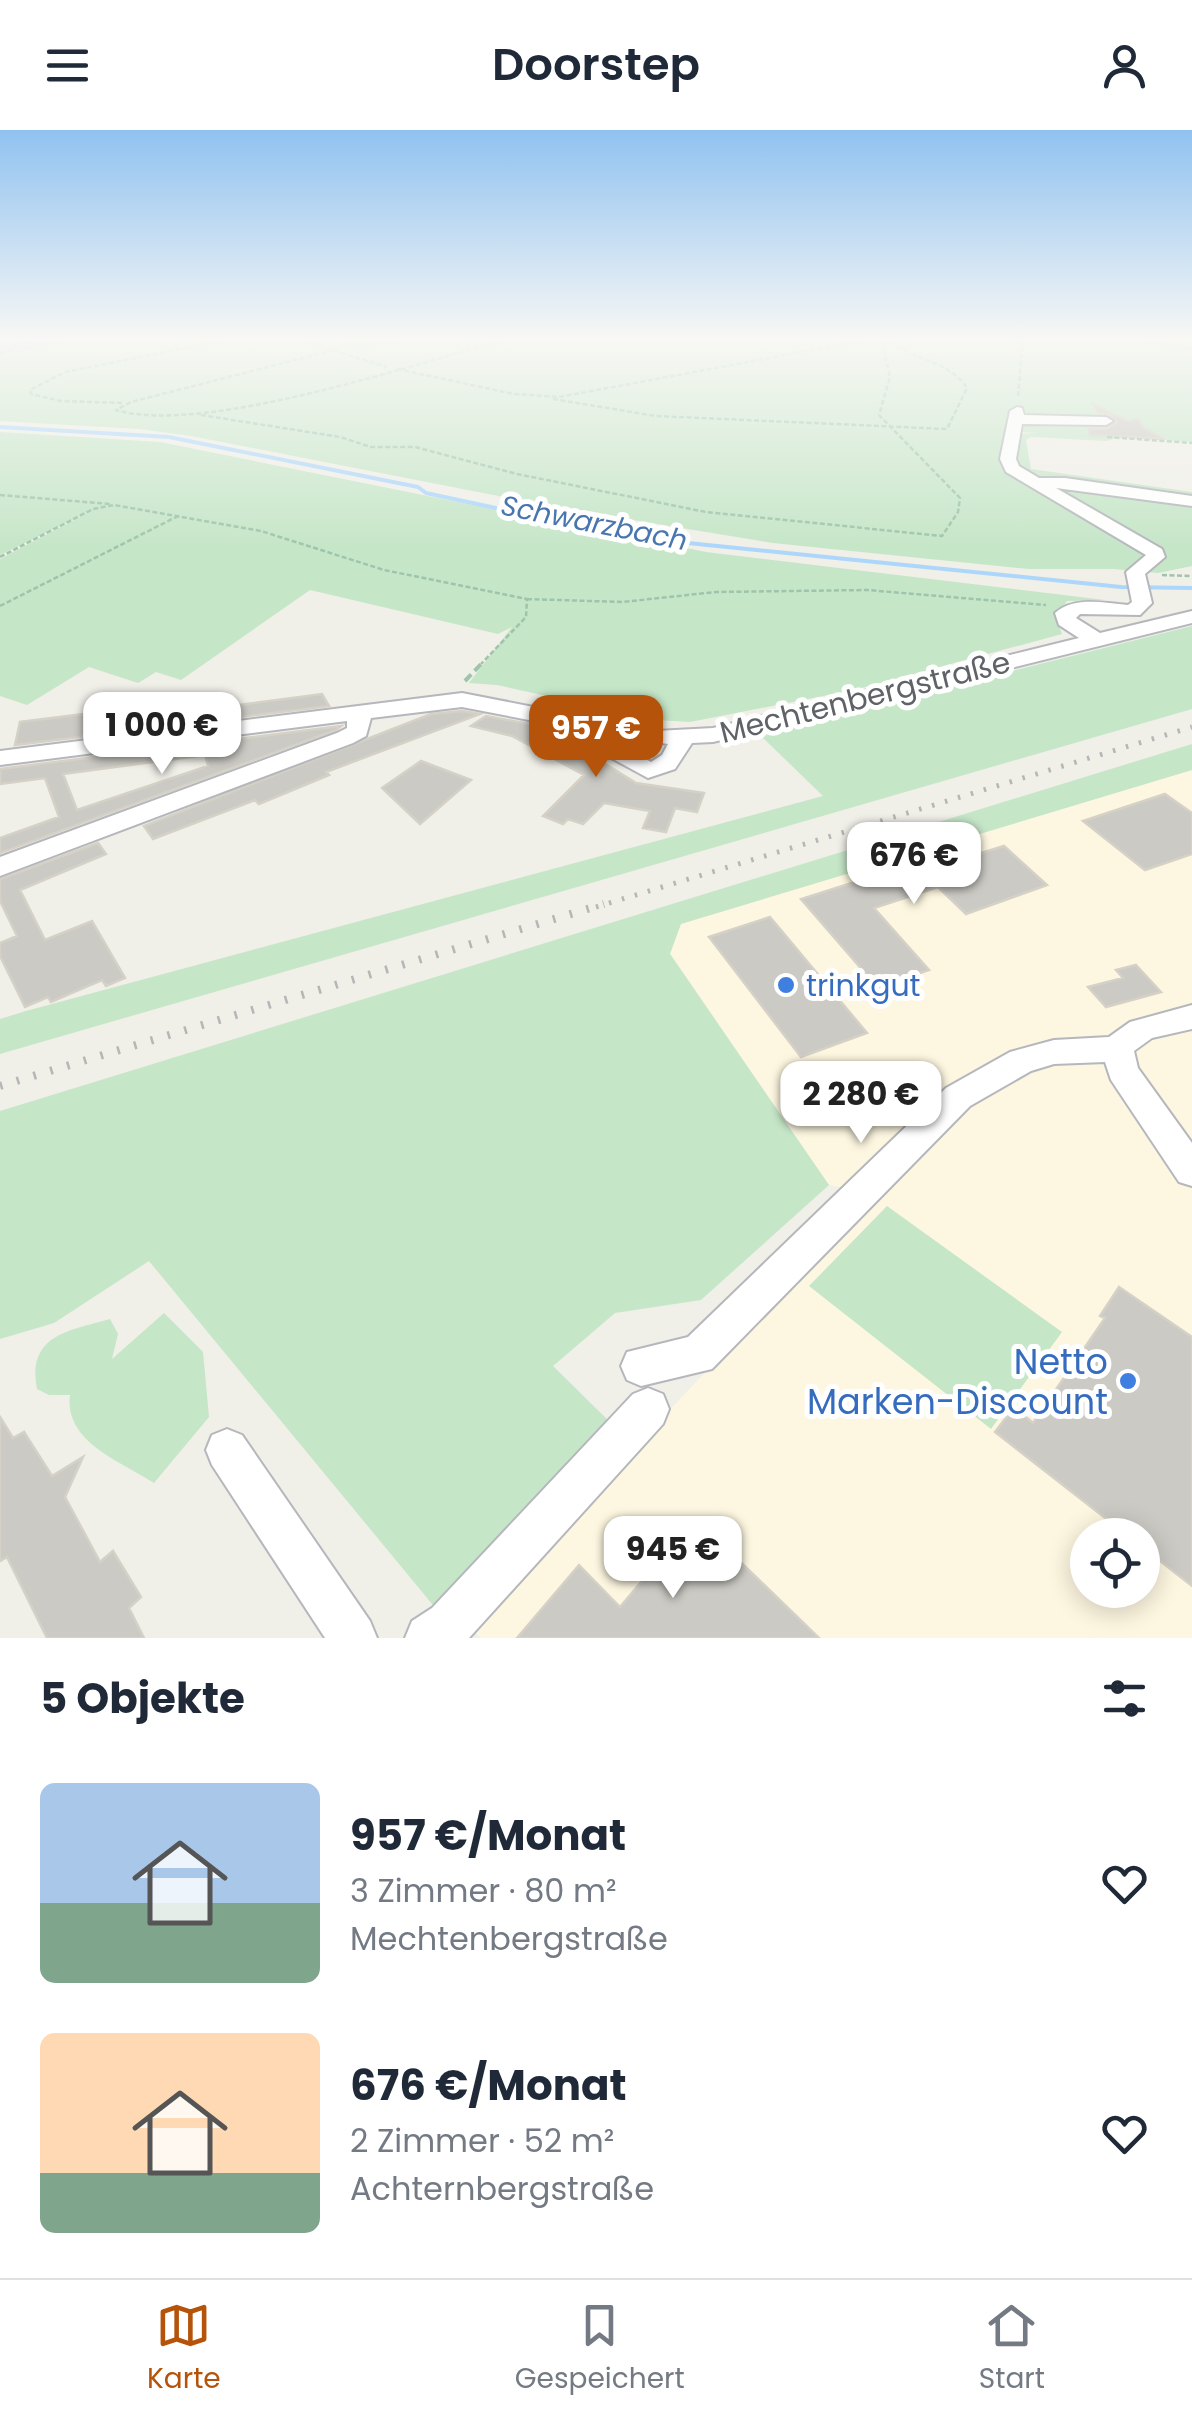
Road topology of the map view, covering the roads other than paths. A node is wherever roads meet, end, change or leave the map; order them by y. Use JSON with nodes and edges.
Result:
{"nodes":[{"id":1,"x":1106,"y":420,"type":"dead end"},
{"id":2,"x":1034,"y":484,"type":"junction"},
{"id":3,"x":1192,"y":501,"type":"edge"},
{"id":4,"x":1192,"y":618,"type":"edge"},
{"id":5,"x":1096,"y":640,"type":"junction"},
{"id":6,"x":360,"y":712,"type":"junction"},
{"id":7,"x":575,"y":721,"type":"junction"},
{"id":8,"x":682,"y":738,"type":"junction"},
{"id":9,"x":0,"y":758,"type":"edge"},
{"id":10,"x":0,"y":867,"type":"edge"},
{"id":11,"x":1192,"y":1017,"type":"edge"},
{"id":12,"x":1118,"y":1050,"type":"junction"},
{"id":13,"x":1192,"y":1171,"type":"edge"},
{"id":14,"x":227,"y":1450,"type":"dead end"},
{"id":15,"x":354,"y":1638,"type":"edge"},
{"id":16,"x":429,"y":1638,"type":"edge"}],
"edges":[{"from":1,"to":2,"type":"street"},
{"from":2,"to":3,"type":"street"},
{"from":2,"to":5,"type":"street"},
{"from":4,"to":5,"type":"street","name":"Mechtenbergstraße"},
{"from":5,"to":8,"type":"street","name":"Mechtenbergstraße"},
{"from":6,"to":7,"type":"street","name":"Mechtenbergstraße"},
{"from":6,"to":9,"type":"street","name":"Mechtenbergstraße"},
{"from":6,"to":10,"type":"street"},
{"from":7,"to":8,"type":"street","name":"Mechtenbergstraße"},
{"from":7,"to":8,"type":"street"},
{"from":11,"to":12,"type":"street"},
{"from":12,"to":13,"type":"street"},
{"from":12,"to":16,"type":"street"},
{"from":14,"to":15,"type":"street"}]}
